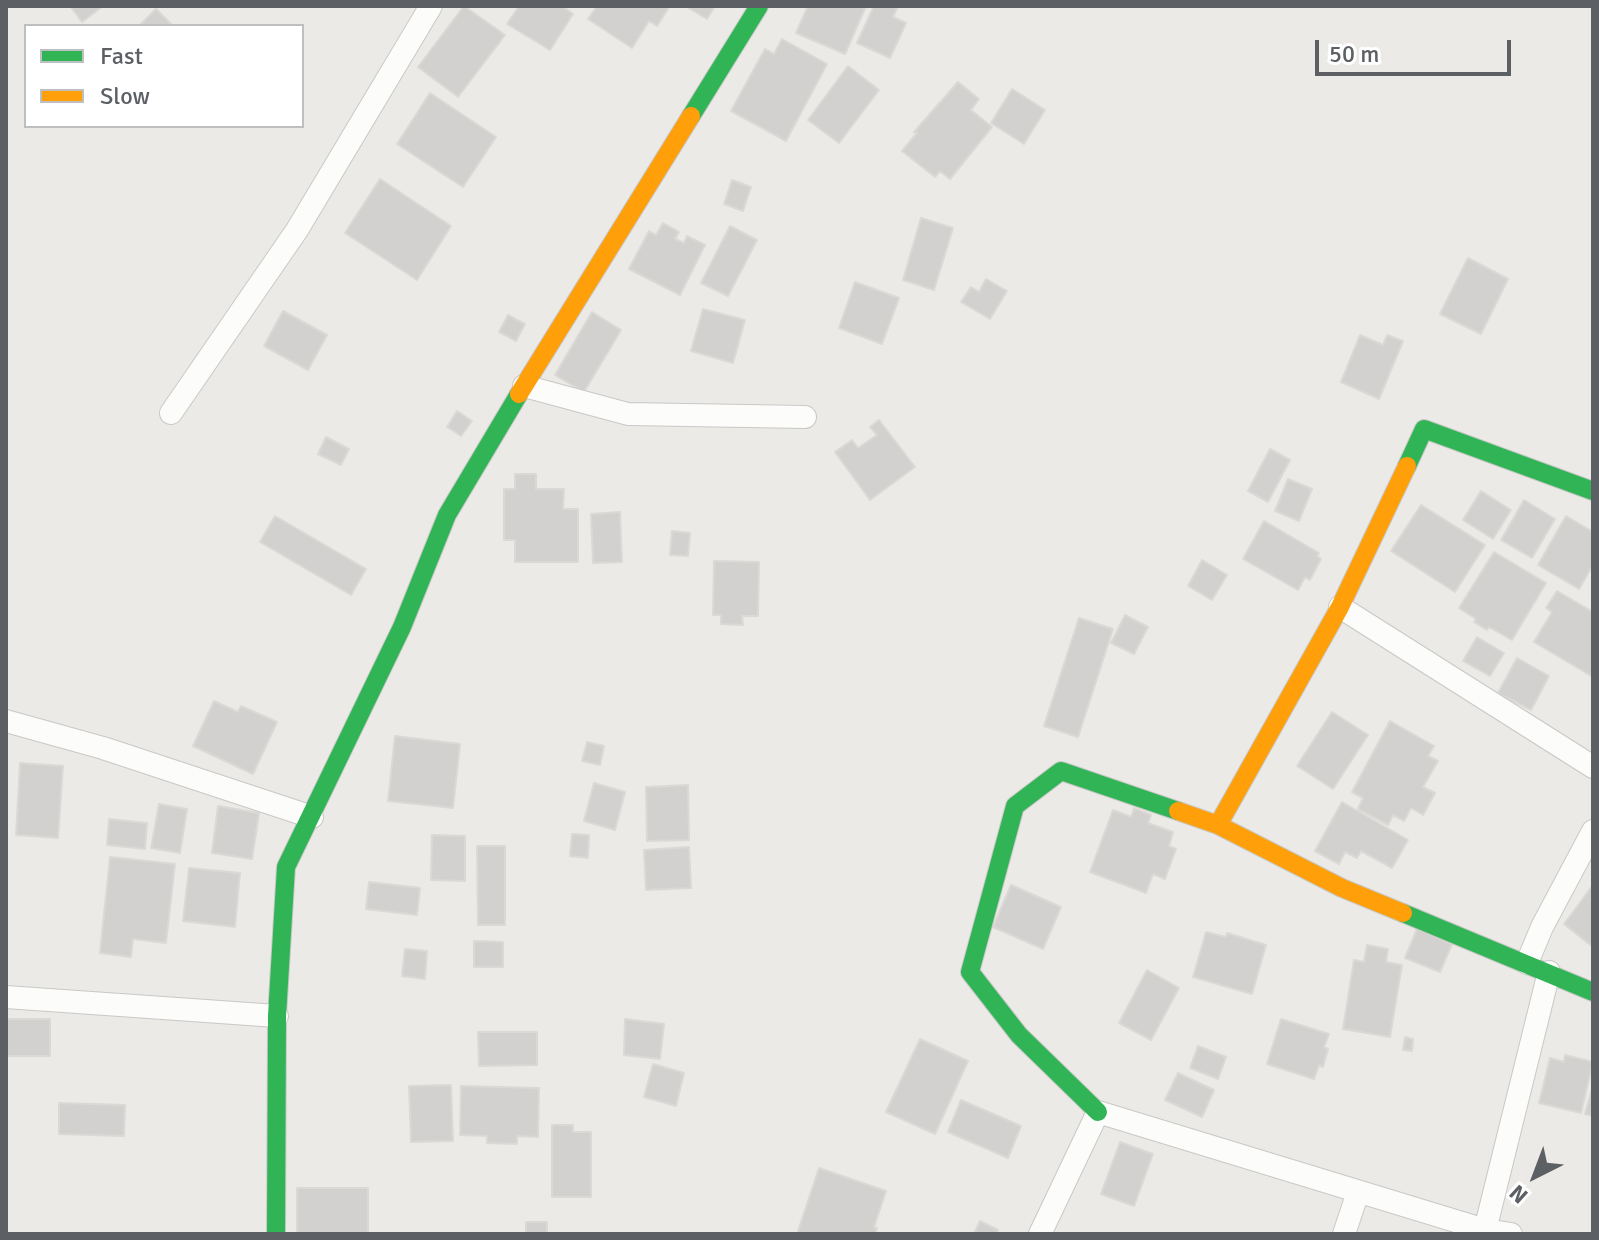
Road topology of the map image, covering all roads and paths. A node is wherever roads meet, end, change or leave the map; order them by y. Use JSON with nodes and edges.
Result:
{"nodes":[{"id":1,"x":431,"y":6,"type":"edge"},
{"id":2,"x":759,"y":6,"type":"edge"},
{"id":3,"x":524,"y":386,"type":"junction"},
{"id":4,"x":171,"y":413,"type":"dead end"},
{"id":5,"x":805,"y":417,"type":"dead end"},
{"id":6,"x":1593,"y":491,"type":"edge"},
{"id":7,"x":1340,"y":607,"type":"junction"},
{"id":8,"x":6,"y":721,"type":"edge"},
{"id":9,"x":1593,"y":767,"type":"edge"},
{"id":10,"x":312,"y":817,"type":"junction"},
{"id":11,"x":1218,"y":825,"type":"junction"},
{"id":12,"x":1593,"y":831,"type":"edge"},
{"id":13,"x":1527,"y":963,"type":"junction"},
{"id":14,"x":1549,"y":972,"type":"junction"},
{"id":15,"x":1593,"y":992,"type":"edge"},
{"id":16,"x":6,"y":997,"type":"edge"},
{"id":17,"x":277,"y":1016,"type":"junction"},
{"id":18,"x":1098,"y":1112,"type":"junction"},
{"id":19,"x":1358,"y":1192,"type":"junction"},
{"id":20,"x":1485,"y":1230,"type":"junction"},
{"id":21,"x":276,"y":1234,"type":"edge"},
{"id":22,"x":1040,"y":1234,"type":"edge"},
{"id":23,"x":1344,"y":1234,"type":"edge"},
{"id":24,"x":1511,"y":1234,"type":"edge"}],
"edges":[{"from":1,"to":4,"type":"street"},
{"from":2,"to":3,"type":"street"},
{"from":3,"to":5,"type":"street"},
{"from":3,"to":10,"type":"street"},
{"from":6,"to":7,"type":"street"},
{"from":7,"to":9,"type":"street"},
{"from":7,"to":11,"type":"street"},
{"from":8,"to":10,"type":"street"},
{"from":10,"to":17,"type":"street"},
{"from":11,"to":13,"type":"street"},
{"from":11,"to":18,"type":"street"},
{"from":12,"to":13,"type":"street"},
{"from":13,"to":14,"type":"street"},
{"from":14,"to":15,"type":"street"},
{"from":14,"to":20,"type":"street"},
{"from":16,"to":17,"type":"street"},
{"from":17,"to":21,"type":"street"},
{"from":18,"to":19,"type":"street"},
{"from":18,"to":22,"type":"street"},
{"from":19,"to":20,"type":"street"},
{"from":19,"to":23,"type":"street"},
{"from":20,"to":24,"type":"street"}]}
